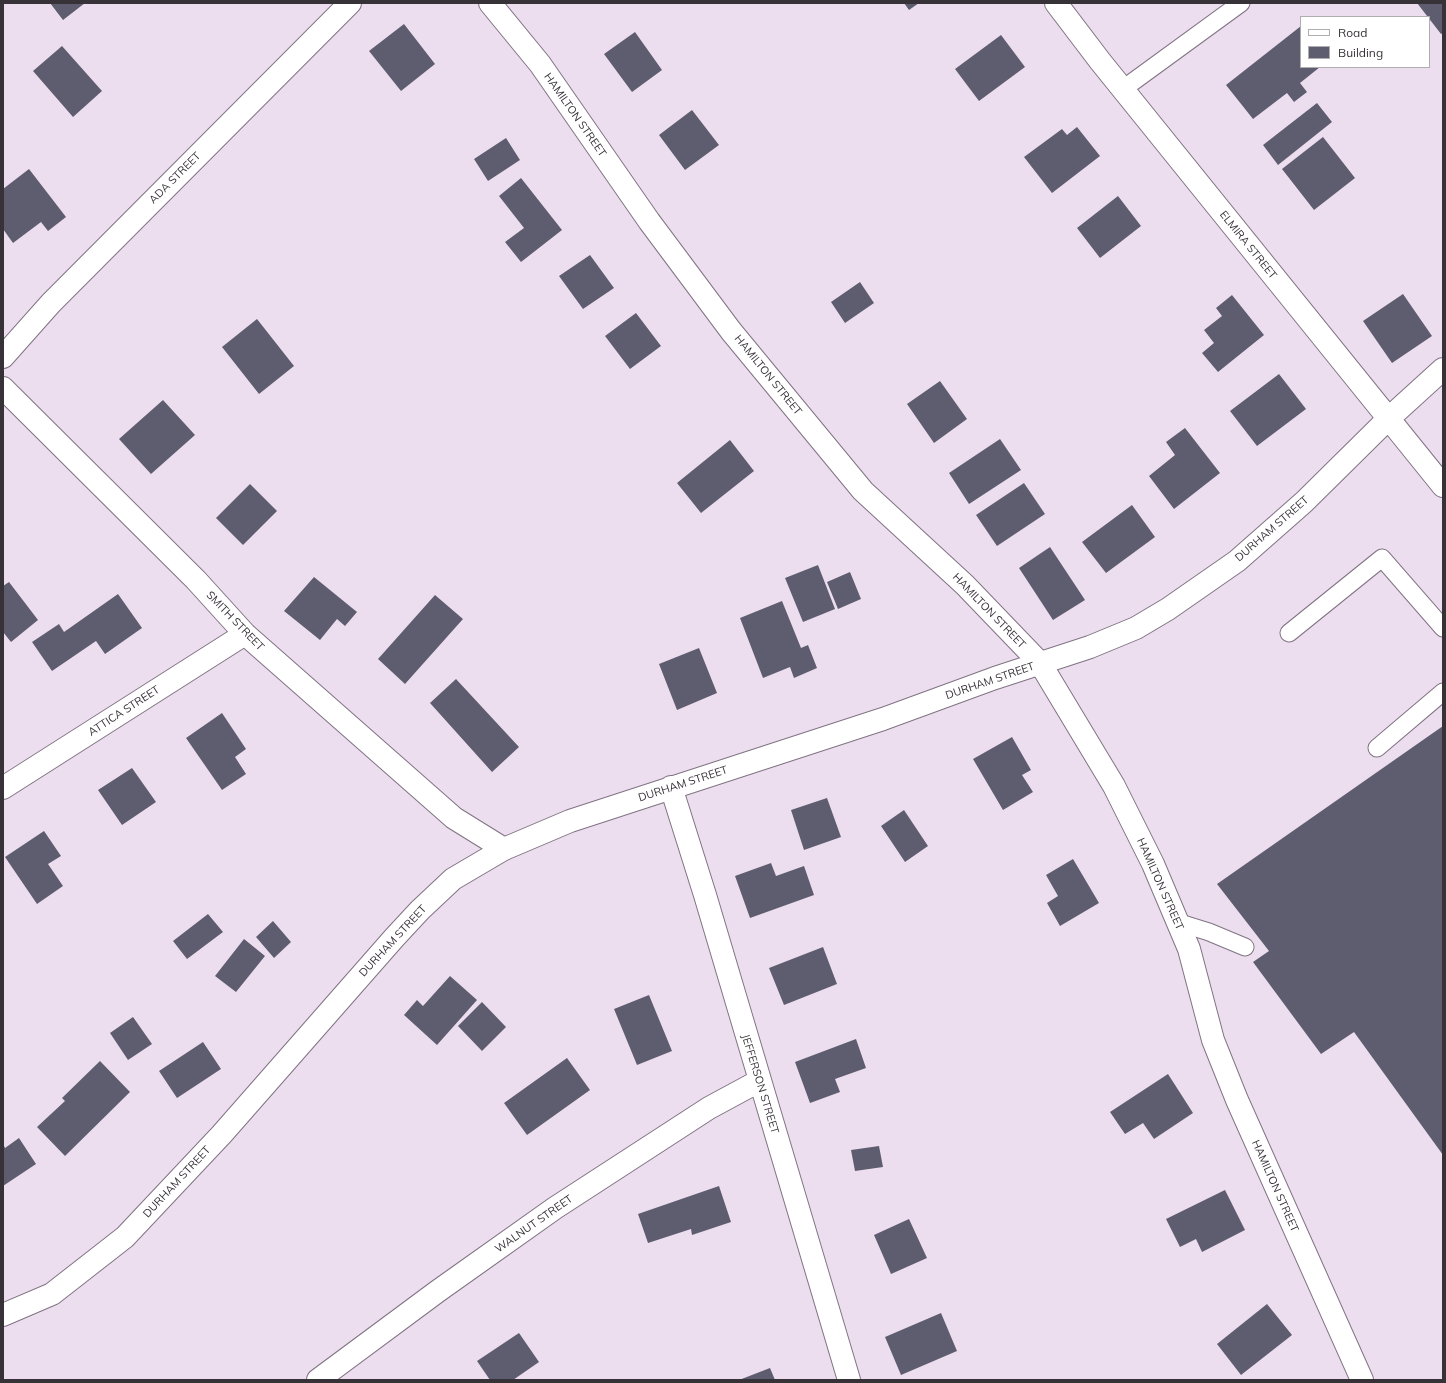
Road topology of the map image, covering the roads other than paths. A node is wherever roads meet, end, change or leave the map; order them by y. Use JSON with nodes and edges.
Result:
{"nodes":[{"id":1,"x":350,"y":3,"type":"edge"},
{"id":2,"x":490,"y":3,"type":"edge"},
{"id":3,"x":1056,"y":3,"type":"edge"},
{"id":4,"x":1241,"y":3,"type":"edge"},
{"id":5,"x":1123,"y":89,"type":"junction"},
{"id":6,"x":3,"y":356,"type":"edge"},
{"id":7,"x":1443,"y":369,"type":"edge"},
{"id":8,"x":3,"y":388,"type":"edge"},
{"id":9,"x":1388,"y":419,"type":"junction"},
{"id":10,"x":1443,"y":486,"type":"edge"},
{"id":11,"x":1443,"y":628,"type":"edge"},
{"id":12,"x":1289,"y":633,"type":"dead end"},
{"id":13,"x":245,"y":634,"type":"junction"},
{"id":14,"x":1040,"y":663,"type":"junction"},
{"id":15,"x":1443,"y":692,"type":"edge"},
{"id":16,"x":1376,"y":748,"type":"dead end"},
{"id":17,"x":671,"y":787,"type":"junction"},
{"id":18,"x":3,"y":788,"type":"edge"},
{"id":19,"x":504,"y":849,"type":"junction"},
{"id":20,"x":1177,"y":922,"type":"junction"},
{"id":21,"x":1245,"y":946,"type":"dead end"},
{"id":22,"x":759,"y":1081,"type":"junction"},
{"id":23,"x":5,"y":1311,"type":"edge"},
{"id":24,"x":318,"y":1380,"type":"edge"},
{"id":25,"x":849,"y":1380,"type":"edge"},
{"id":26,"x":1362,"y":1380,"type":"edge"}],
"edges":[{"from":1,"to":6,"type":"street","name":"ADA STREET"},
{"from":2,"to":14,"type":"street","name":"HAMILTON STREET"},
{"from":3,"to":5,"type":"street","name":"ELMIRA STREET"},
{"from":4,"to":5,"type":"lane"},
{"from":5,"to":9,"type":"street","name":"ELMIRA STREET"},
{"from":7,"to":9,"type":"street","name":"DURHAM STREET"},
{"from":8,"to":13,"type":"street","name":"SMITH STREET"},
{"from":9,"to":10,"type":"street","name":"ELMIRA STREET"},
{"from":9,"to":14,"type":"street","name":"DURHAM STREET"},
{"from":11,"to":12,"type":"lane"},
{"from":13,"to":18,"type":"street","name":"ATTICA STREET"},
{"from":13,"to":19,"type":"street","name":"SMITH STREET"},
{"from":14,"to":17,"type":"street","name":"DURHAM STREET"},
{"from":14,"to":20,"type":"street","name":"HAMILTON STREET"},
{"from":15,"to":16,"type":"lane"},
{"from":17,"to":19,"type":"street","name":"DURHAM STREET"},
{"from":17,"to":22,"type":"street","name":"JEFFERSON STREET"},
{"from":19,"to":23,"type":"street","name":"DURHAM STREET"},
{"from":20,"to":21,"type":"lane"},
{"from":20,"to":26,"type":"street","name":"HAMILTON STREET"},
{"from":22,"to":24,"type":"street","name":"WALNUT STREET"},
{"from":22,"to":25,"type":"street","name":"JEFFERSON STREET"}]}
